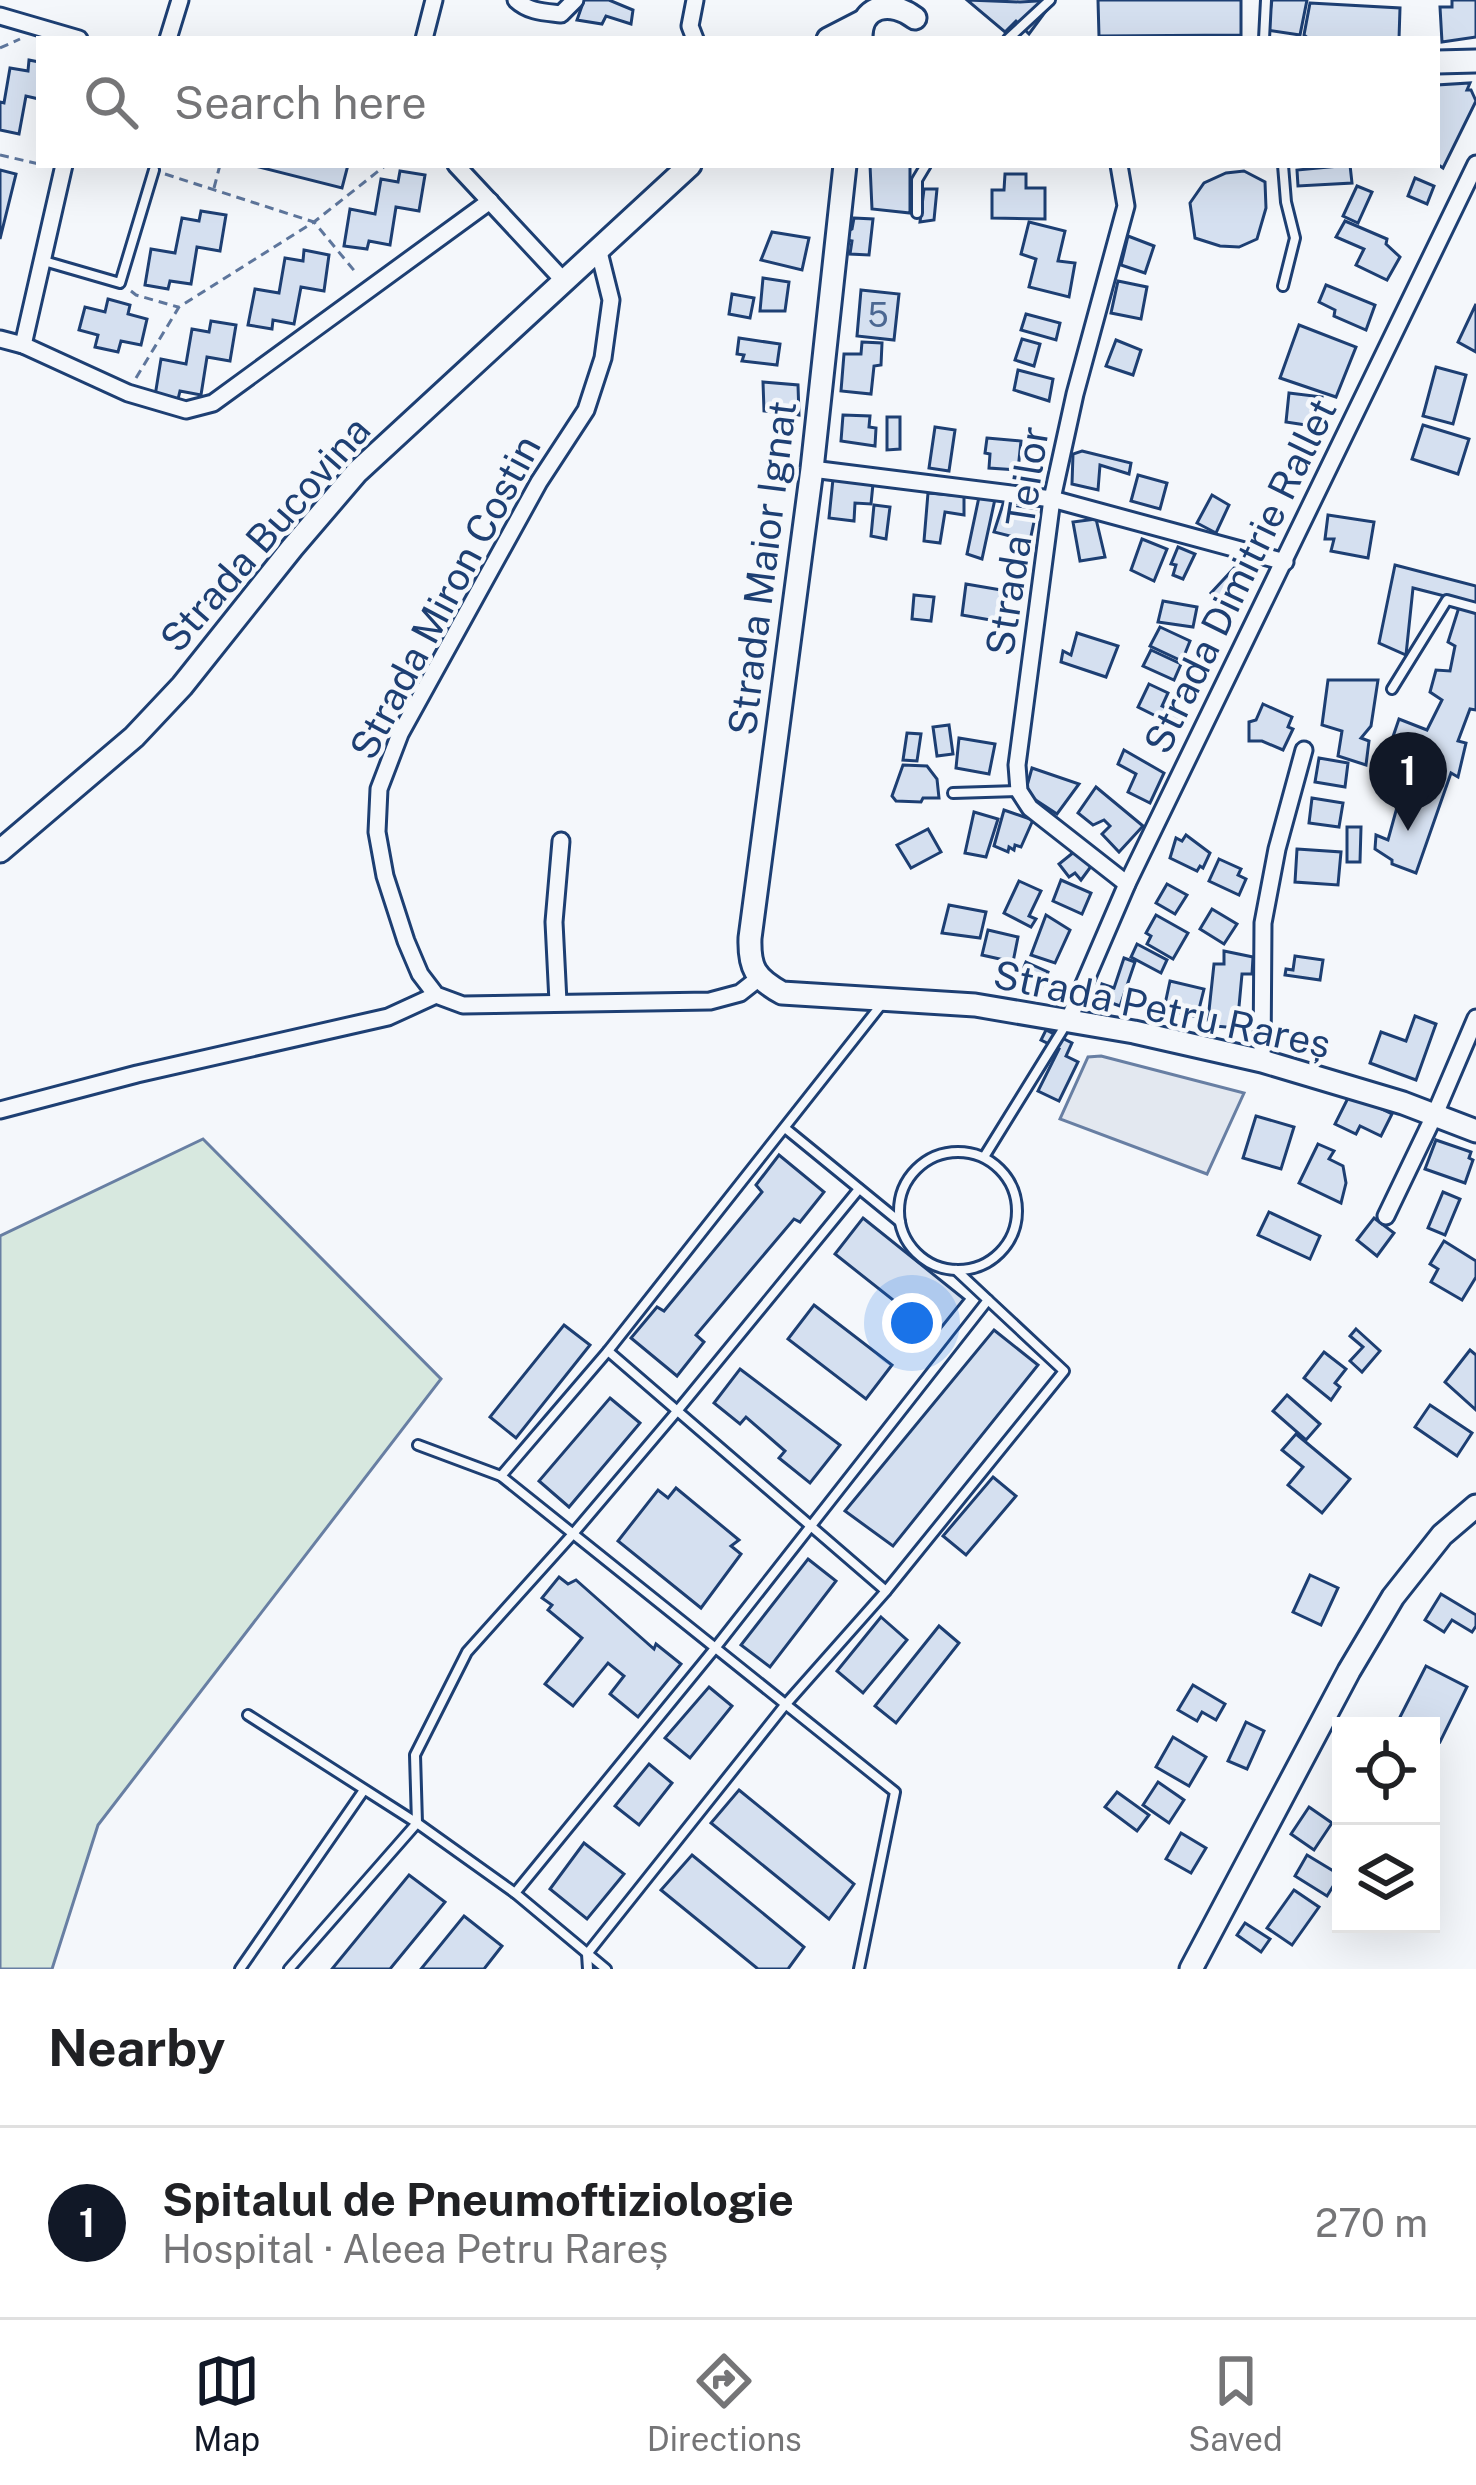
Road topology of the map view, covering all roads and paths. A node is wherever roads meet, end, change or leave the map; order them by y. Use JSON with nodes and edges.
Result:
{"nodes":[{"id":1,"x":180,"y":0,"type":"edge"},
{"id":2,"x":434,"y":0,"type":"edge"},
{"id":3,"x":516,"y":0,"type":"edge"},
{"id":4,"x":575,"y":0,"type":"edge"},
{"id":5,"x":694,"y":0,"type":"edge"},
{"id":6,"x":1049,"y":0,"type":"edge"},
{"id":7,"x":1266,"y":0,"type":"edge"},
{"id":8,"x":869,"y":17,"type":"edge"},
{"id":9,"x":3,"y":20,"type":"edge"},
{"id":10,"x":919,"y":25,"type":"edge"},
{"id":11,"x":67,"y":36,"type":"edge"},
{"id":12,"x":169,"y":36,"type":"edge"},
{"id":13,"x":425,"y":36,"type":"edge"},
{"id":14,"x":694,"y":36,"type":"edge"},
{"id":15,"x":834,"y":36,"type":"edge"},
{"id":16,"x":1011,"y":36,"type":"edge"},
{"id":17,"x":1264,"y":36,"type":"edge"},
{"id":18,"x":1476,"y":61,"type":"edge"},
{"id":19,"x":1440,"y":62,"type":"edge"},
{"id":20,"x":0,"y":155,"type":"edge"},
{"id":21,"x":36,"y":163,"type":"edge"},
{"id":22,"x":1476,"y":164,"type":"edge"},
{"id":23,"x":63,"y":168,"type":"edge"},
{"id":24,"x":219,"y":168,"type":"edge"},
{"id":25,"x":382,"y":168,"type":"edge"},
{"id":26,"x":459,"y":168,"type":"edge"},
{"id":27,"x":687,"y":168,"type":"edge"},
{"id":28,"x":845,"y":168,"type":"edge"},
{"id":29,"x":924,"y":168,"type":"edge"},
{"id":30,"x":1120,"y":168,"type":"edge"},
{"id":31,"x":1283,"y":168,"type":"edge"},
{"id":32,"x":154,"y":170,"type":"joint"},
{"id":33,"x":214,"y":190,"type":"junction"},
{"id":34,"x":490,"y":201,"type":"junction"},
{"id":35,"x":917,"y":213,"type":"dead end"},
{"id":36,"x":314,"y":222,"type":"junction"},
{"id":37,"x":598,"y":248,"type":"junction"},
{"id":38,"x":42,"y":261,"type":"junction"},
{"id":39,"x":563,"y":280,"type":"junction"},
{"id":40,"x":120,"y":283,"type":"junction"},
{"id":41,"x":1283,"y":286,"type":"dead end"},
{"id":42,"x":370,"y":290,"type":"junction"},
{"id":43,"x":179,"y":307,"type":"junction"},
{"id":44,"x":0,"y":339,"type":"edge"},
{"id":45,"x":23,"y":345,"type":"junction"},
{"id":46,"x":128,"y":393,"type":"junction"},
{"id":47,"x":812,"y":469,"type":"junction"},
{"id":48,"x":1052,"y":499,"type":"junction"},
{"id":49,"x":1285,"y":562,"type":"junction"},
{"id":50,"x":1476,"y":608,"type":"edge"},
{"id":51,"x":1391,"y":689,"type":"dead end"},
{"id":52,"x":1304,"y":750,"type":"dead end"},
{"id":53,"x":1019,"y":791,"type":"junction"},
{"id":54,"x":953,"y":794,"type":"dead end"},
{"id":55,"x":561,"y":841,"type":"dead end"},
{"id":56,"x":0,"y":850,"type":"edge"},
{"id":57,"x":1127,"y":884,"type":"junction"},
{"id":58,"x":759,"y":978,"type":"junction"},
{"id":59,"x":436,"y":995,"type":"junction"},
{"id":60,"x":886,"y":999,"type":"junction"},
{"id":61,"x":558,"y":1002,"type":"junction"},
{"id":62,"x":1476,"y":1018,"type":"edge"},
{"id":63,"x":1069,"y":1019,"type":"junction"},
{"id":64,"x":1262,"y":1061,"type":"junction"},
{"id":65,"x":0,"y":1110,"type":"edge"},
{"id":66,"x":1436,"y":1114,"type":"junction"},
{"id":67,"x":785,"y":1128,"type":"junction"},
{"id":68,"x":1476,"y":1131,"type":"edge"},
{"id":69,"x":984,"y":1157,"type":"junction"},
{"id":70,"x":859,"y":1189,"type":"junction"},
{"id":71,"x":1386,"y":1216,"type":"dead end"},
{"id":72,"x":901,"y":1222,"type":"junction"},
{"id":73,"x":956,"y":1270,"type":"junction"},
{"id":74,"x":988,"y":1300,"type":"junction"},
{"id":75,"x":608,"y":1351,"type":"junction"},
{"id":76,"x":678,"y":1410,"type":"junction"},
{"id":77,"x":418,"y":1445,"type":"dead end"},
{"id":78,"x":501,"y":1477,"type":"junction"},
{"id":79,"x":1476,"y":1505,"type":"edge"},
{"id":80,"x":811,"y":1528,"type":"junction"},
{"id":81,"x":572,"y":1535,"type":"junction"},
{"id":82,"x":886,"y":1591,"type":"junction"},
{"id":83,"x":716,"y":1647,"type":"junction"},
{"id":84,"x":784,"y":1705,"type":"junction"},
{"id":85,"x":248,"y":1715,"type":"dead end"},
{"id":86,"x":364,"y":1790,"type":"junction"},
{"id":87,"x":417,"y":1823,"type":"junction"},
{"id":88,"x":515,"y":1893,"type":"junction"},
{"id":89,"x":587,"y":1954,"type":"junction"},
{"id":90,"x":240,"y":1969,"type":"edge"},
{"id":91,"x":289,"y":1969,"type":"edge"},
{"id":92,"x":588,"y":1969,"type":"edge"},
{"id":93,"x":606,"y":1969,"type":"edge"},
{"id":94,"x":859,"y":1969,"type":"edge"},
{"id":95,"x":1191,"y":1969,"type":"edge"}],
"edges":[{"from":1,"to":12,"type":"street"},
{"from":2,"to":13,"type":"street"},
{"from":3,"to":4,"type":"street"},
{"from":5,"to":14,"type":"street"},
{"from":6,"to":16,"type":"lane"},
{"from":7,"to":17,"type":"lane"},
{"from":8,"to":10,"type":"main road"},
{"from":8,"to":15,"type":"main road"},
{"from":9,"to":11,"type":"street"},
{"from":18,"to":19,"type":"main road"},
{"from":20,"to":21,"type":"path"},
{"from":22,"to":49,"type":"street","name":"Strada Dimitrie Rallet"},
{"from":23,"to":38,"type":"street"},
{"from":24,"to":33,"type":"path"},
{"from":25,"to":36,"type":"path"},
{"from":26,"to":34,"type":"street"},
{"from":27,"to":37,"type":"main road","name":"Strada Bucovina"},
{"from":28,"to":47,"type":"main road","name":"Strada Maior Ignat"},
{"from":29,"to":35,"type":"lane"},
{"from":30,"to":48,"type":"street","name":"Strada Teilor"},
{"from":31,"to":41,"type":"lane"},
{"from":32,"to":33,"type":"path"},
{"from":32,"to":40,"type":"lane"},
{"from":33,"to":36,"type":"path"},
{"from":34,"to":39,"type":"street"},
{"from":34,"to":42,"type":"street"},
{"from":36,"to":42,"type":"path"},
{"from":36,"to":43,"type":"path"},
{"from":37,"to":39,"type":"main road","name":"Strada Bucovina"},
{"from":37,"to":59,"type":"street","name":"Strada Miron Costin"},
{"from":38,"to":40,"type":"lane"},
{"from":38,"to":45,"type":"street"},
{"from":39,"to":56,"type":"main road","name":"Strada Bucovina"},
{"from":40,"to":43,"type":"path"},
{"from":42,"to":46,"type":"street"},
{"from":43,"to":46,"type":"path"},
{"from":44,"to":45,"type":"street"},
{"from":45,"to":46,"type":"street"},
{"from":47,"to":48,"type":"street"},
{"from":47,"to":58,"type":"main road","name":"Strada Maior Ignat"},
{"from":48,"to":49,"type":"street"},
{"from":48,"to":53,"type":"street","name":"Strada Teilor"},
{"from":49,"to":57,"type":"street","name":"Strada Dimitrie Rallet"},
{"from":50,"to":51,"type":"lane"},
{"from":52,"to":64,"type":"street"},
{"from":53,"to":54,"type":"lane"},
{"from":53,"to":57,"type":"street"},
{"from":55,"to":61,"type":"street"},
{"from":57,"to":63,"type":"street","name":"Strada Dimitrie Rallet"},
{"from":58,"to":60,"type":"main road","name":"Strada Petru Rareș"},
{"from":58,"to":61,"type":"street"},
{"from":59,"to":61,"type":"street"},
{"from":59,"to":65,"type":"street"},
{"from":60,"to":63,"type":"main road","name":"Strada Petru Rareș"},
{"from":60,"to":67,"type":"lane"},
{"from":62,"to":66,"type":"street"},
{"from":63,"to":64,"type":"main road","name":"Strada Petru Rareș"},
{"from":63,"to":69,"type":"lane"},
{"from":64,"to":66,"type":"main road","name":"Strada Petru Rareș"},
{"from":66,"to":68,"type":"main road","name":"Strada Petru Rareș"},
{"from":66,"to":71,"type":"street"},
{"from":67,"to":70,"type":"lane"},
{"from":67,"to":75,"type":"lane"},
{"from":69,"to":72,"type":"lane"},
{"from":69,"to":73,"type":"lane"},
{"from":70,"to":72,"type":"lane"},
{"from":70,"to":76,"type":"lane"},
{"from":72,"to":73,"type":"lane"},
{"from":73,"to":74,"type":"lane"},
{"from":74,"to":80,"type":"lane"},
{"from":74,"to":82,"type":"lane"},
{"from":75,"to":76,"type":"lane"},
{"from":75,"to":78,"type":"lane"},
{"from":76,"to":80,"type":"lane"},
{"from":76,"to":81,"type":"lane"},
{"from":77,"to":78,"type":"lane"},
{"from":78,"to":81,"type":"lane"},
{"from":79,"to":95,"type":"main road"},
{"from":80,"to":82,"type":"lane"},
{"from":80,"to":83,"type":"lane"},
{"from":81,"to":83,"type":"lane"},
{"from":81,"to":87,"type":"lane"},
{"from":82,"to":84,"type":"lane"},
{"from":83,"to":84,"type":"lane"},
{"from":83,"to":88,"type":"lane"},
{"from":84,"to":89,"type":"lane"},
{"from":84,"to":94,"type":"lane"},
{"from":85,"to":86,"type":"lane"},
{"from":86,"to":87,"type":"lane"},
{"from":86,"to":90,"type":"lane"},
{"from":87,"to":88,"type":"lane"},
{"from":87,"to":91,"type":"lane"},
{"from":88,"to":89,"type":"lane"},
{"from":89,"to":92,"type":"lane"},
{"from":89,"to":93,"type":"lane"}]}
